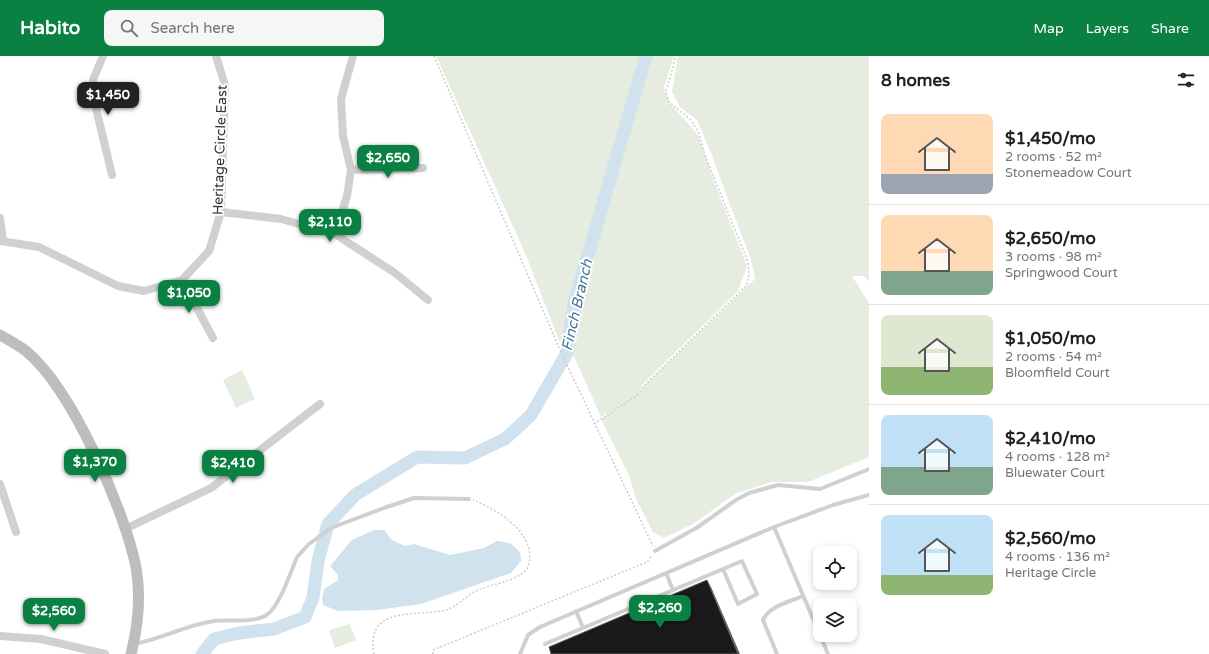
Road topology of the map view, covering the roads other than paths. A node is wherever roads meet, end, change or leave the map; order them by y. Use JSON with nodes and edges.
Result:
{"nodes":[{"id":1,"x":103,"y":56,"type":"edge"},
{"id":2,"x":216,"y":56,"type":"edge"},
{"id":3,"x":353,"y":56,"type":"edge"},
{"id":4,"x":423,"y":168,"type":"dead end"},
{"id":5,"x":351,"y":170,"type":"junction"},
{"id":6,"x":112,"y":176,"type":"dead end"},
{"id":7,"x":221,"y":212,"type":"junction"},
{"id":8,"x":0,"y":218,"type":"edge"},
{"id":9,"x":335,"y":234,"type":"junction"},
{"id":10,"x":1,"y":241,"type":"edge"},
{"id":11,"x":182,"y":280,"type":"junction"},
{"id":12,"x":428,"y":300,"type":"dead end"},
{"id":13,"x":0,"y":335,"type":"edge"},
{"id":14,"x":212,"y":338,"type":"dead end"},
{"id":15,"x":320,"y":404,"type":"dead end"},
{"id":16,"x":869,"y":469,"type":"edge"},
{"id":17,"x":0,"y":484,"type":"edge"},
{"id":18,"x":869,"y":495,"type":"edge"},
{"id":19,"x":470,"y":499,"type":"road end"},
{"id":20,"x":774,"y":527,"type":"junction"},
{"id":21,"x":125,"y":530,"type":"junction"},
{"id":22,"x":16,"y":532,"type":"dead end"},
{"id":23,"x":655,"y":551,"type":"road end"},
{"id":24,"x":723,"y":568,"type":"junction"},
{"id":25,"x":666,"y":573,"type":"junction"},
{"id":26,"x":673,"y":590,"type":"junction"},
{"id":27,"x":803,"y":596,"type":"junction"},
{"id":28,"x":576,"y":611,"type":"junction"},
{"id":29,"x":583,"y":628,"type":"junction"},
{"id":30,"x":0,"y":636,"type":"edge"},
{"id":31,"x":545,"y":644,"type":"dead end"},
{"id":32,"x":132,"y":649,"type":"edge"},
{"id":33,"x":105,"y":654,"type":"edge"},
{"id":34,"x":520,"y":654,"type":"edge"},
{"id":35,"x":777,"y":654,"type":"edge"},
{"id":36,"x":828,"y":654,"type":"edge"}],
"edges":[{"from":1,"to":6,"type":"street"},
{"from":2,"to":7,"type":"street","name":"Heritage Circle East"},
{"from":3,"to":5,"type":"street"},
{"from":4,"to":5,"type":"street"},
{"from":5,"to":9,"type":"street"},
{"from":7,"to":9,"type":"street"},
{"from":7,"to":11,"type":"street","name":"Heritage Circle East"},
{"from":8,"to":10,"type":"street"},
{"from":9,"to":12,"type":"street"},
{"from":10,"to":11,"type":"street"},
{"from":11,"to":14,"type":"street"},
{"from":13,"to":21,"type":"street"},
{"from":15,"to":21,"type":"street"},
{"from":16,"to":23,"type":"lane"},
{"from":17,"to":22,"type":"street"},
{"from":18,"to":20,"type":"lane"},
{"from":19,"to":32,"type":"lane"},
{"from":20,"to":25,"type":"lane"},
{"from":20,"to":27,"type":"lane"},
{"from":21,"to":32,"type":"street"},
{"from":24,"to":24,"type":"lane"},
{"from":24,"to":26,"type":"lane"},
{"from":25,"to":26,"type":"lane"},
{"from":25,"to":28,"type":"lane"},
{"from":26,"to":29,"type":"lane"},
{"from":27,"to":35,"type":"lane"},
{"from":27,"to":36,"type":"lane"},
{"from":28,"to":29,"type":"lane"},
{"from":28,"to":34,"type":"lane"},
{"from":29,"to":31,"type":"lane"},
{"from":30,"to":33,"type":"street"}]}
